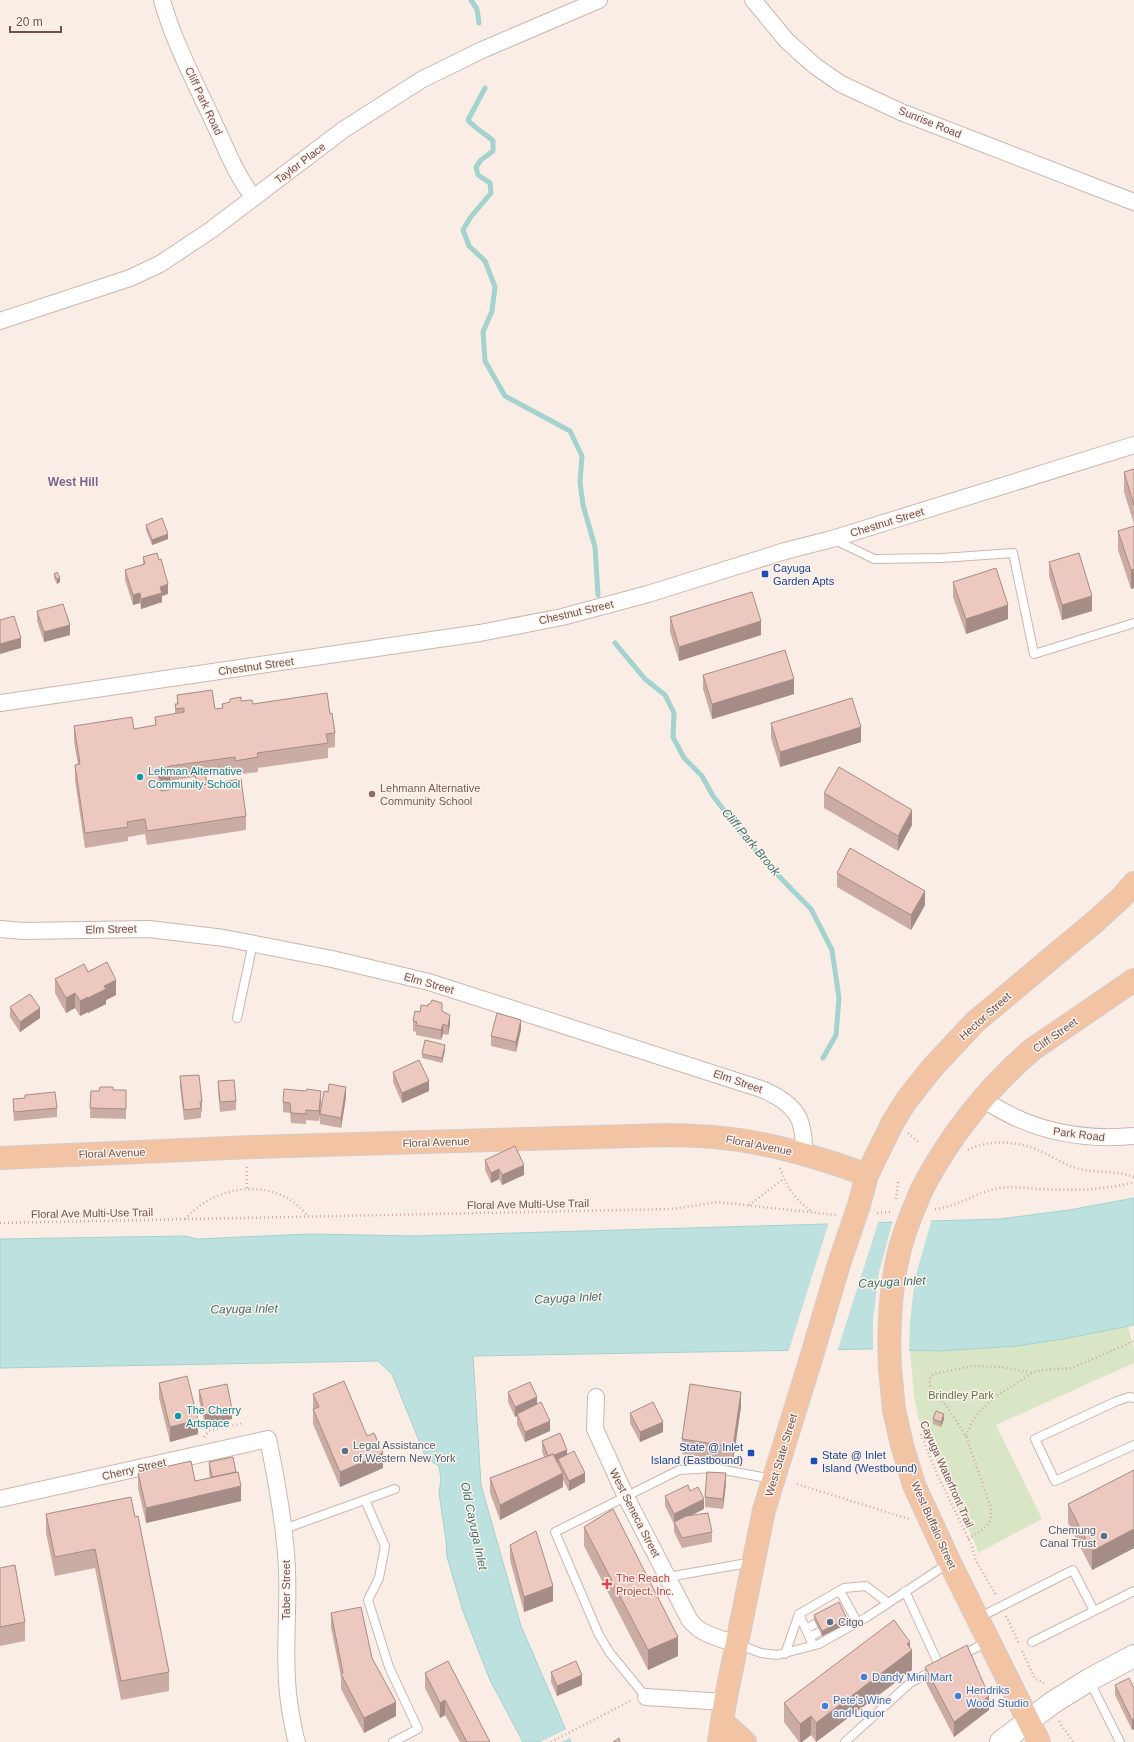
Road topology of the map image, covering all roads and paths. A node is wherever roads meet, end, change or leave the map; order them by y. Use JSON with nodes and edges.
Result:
{"nodes":[{"id":1,"x":162,"y":0,"type":"edge"},
{"id":2,"x":599,"y":0,"type":"edge"},
{"id":3,"x":752,"y":0,"type":"edge"},
{"id":4,"x":254,"y":198,"type":"junction"},
{"id":5,"x":1134,"y":202,"type":"edge"},
{"id":6,"x":0,"y":321,"type":"edge"},
{"id":7,"x":1134,"y":445,"type":"edge"},
{"id":8,"x":832,"y":539,"type":"junction"},
{"id":9,"x":1134,"y":623,"type":"edge"},
{"id":10,"x":0,"y":703,"type":"edge"},
{"id":11,"x":1134,"y":882,"type":"edge"},
{"id":12,"x":0,"y":929,"type":"edge"},
{"id":13,"x":253,"y":943,"type":"junction"},
{"id":14,"x":1134,"y":980,"type":"edge"},
{"id":15,"x":237,"y":1018,"type":"dead end"},
{"id":16,"x":983,"y":1099,"type":"junction"},
{"id":17,"x":906,"y":1132,"type":"dead end"},
{"id":18,"x":1134,"y":1136,"type":"edge"},
{"id":19,"x":920,"y":1143,"type":"dead end"},
{"id":20,"x":963,"y":1153,"type":"dead end"},
{"id":21,"x":804,"y":1155,"type":"junction"},
{"id":22,"x":0,"y":1158,"type":"edge"},
{"id":23,"x":779,"y":1166,"type":"dead end"},
{"id":24,"x":867,"y":1175,"type":"junction"},
{"id":25,"x":1134,"y":1177,"type":"edge"},
{"id":26,"x":784,"y":1179,"type":"junction"},
{"id":27,"x":1134,"y":1182,"type":"edge"},
{"id":28,"x":748,"y":1205,"type":"junction"},
{"id":29,"x":865,"y":1209,"type":"junction"},
{"id":30,"x":928,"y":1210,"type":"dead end"},
{"id":31,"x":813,"y":1212,"type":"junction"},
{"id":32,"x":893,"y":1212,"type":"dead end"},
{"id":33,"x":839,"y":1215,"type":"dead end"},
{"id":34,"x":308,"y":1216,"type":"junction"},
{"id":35,"x":184,"y":1219,"type":"junction"},
{"id":36,"x":0,"y":1223,"type":"edge"},
{"id":37,"x":1134,"y":1341,"type":"edge"},
{"id":38,"x":1032,"y":1373,"type":"junction"},
{"id":39,"x":596,"y":1397,"type":"dead end"},
{"id":40,"x":1134,"y":1398,"type":"edge"},
{"id":41,"x":243,"y":1423,"type":"dead end"},
{"id":42,"x":918,"y":1428,"type":"dead end"},
{"id":43,"x":966,"y":1436,"type":"junction"},
{"id":44,"x":204,"y":1438,"type":"dead end"},
{"id":45,"x":268,"y":1439,"type":"joint"},
{"id":46,"x":1134,"y":1445,"type":"edge"},
{"id":47,"x":773,"y":1479,"type":"junction"},
{"id":48,"x":797,"y":1484,"type":"dead end"},
{"id":49,"x":395,"y":1489,"type":"dead end"},
{"id":50,"x":626,"y":1497,"type":"junction"},
{"id":51,"x":0,"y":1499,"type":"edge"},
{"id":52,"x":364,"y":1500,"type":"junction"},
{"id":53,"x":913,"y":1520,"type":"dead end"},
{"id":54,"x":284,"y":1529,"type":"junction"},
{"id":55,"x":754,"y":1562,"type":"junction"},
{"id":56,"x":950,"y":1562,"type":"junction"},
{"id":57,"x":668,"y":1577,"type":"junction"},
{"id":58,"x":840,"y":1590,"type":"junction"},
{"id":59,"x":905,"y":1591,"type":"junction"},
{"id":60,"x":1134,"y":1591,"type":"edge"},
{"id":61,"x":888,"y":1603,"type":"junction"},
{"id":62,"x":849,"y":1607,"type":"junction"},
{"id":63,"x":841,"y":1611,"type":"edge"},
{"id":64,"x":1094,"y":1611,"type":"junction"},
{"id":65,"x":799,"y":1614,"type":"junction"},
{"id":66,"x":978,"y":1618,"type":"junction"},
{"id":67,"x":845,"y":1619,"type":"edge"},
{"id":68,"x":855,"y":1619,"type":"junction"},
{"id":69,"x":815,"y":1624,"type":"edge"},
{"id":70,"x":806,"y":1629,"type":"junction"},
{"id":71,"x":820,"y":1632,"type":"edge"},
{"id":72,"x":812,"y":1641,"type":"junction"},
{"id":73,"x":989,"y":1641,"type":"junction"},
{"id":74,"x":1032,"y":1642,"type":"dead end"},
{"id":75,"x":736,"y":1644,"type":"junction"},
{"id":76,"x":785,"y":1654,"type":"junction"},
{"id":77,"x":1134,"y":1656,"type":"edge"},
{"id":78,"x":946,"y":1664,"type":"junction"},
{"id":79,"x":1089,"y":1680,"type":"junction"},
{"id":80,"x":646,"y":1697,"type":"junction"},
{"id":81,"x":1029,"y":1721,"type":"junction"},
{"id":82,"x":722,"y":1722,"type":"edge"},
{"id":83,"x":1062,"y":1728,"type":"dead end"},
{"id":84,"x":297,"y":1742,"type":"edge"},
{"id":85,"x":393,"y":1742,"type":"edge"},
{"id":86,"x":551,"y":1742,"type":"edge"},
{"id":87,"x":744,"y":1742,"type":"edge"},
{"id":88,"x":845,"y":1742,"type":"edge"},
{"id":89,"x":1001,"y":1742,"type":"edge"},
{"id":90,"x":1039,"y":1742,"type":"edge"},
{"id":91,"x":1073,"y":1742,"type":"edge"},
{"id":92,"x":1120,"y":1742,"type":"edge"}],
"edges":[{"from":1,"to":4,"type":"street","name":"Cliff Park Road"},
{"from":2,"to":4,"type":"street","name":"Taylor Place"},
{"from":3,"to":5,"type":"street","name":"Sunrise Road"},
{"from":4,"to":6,"type":"street","name":"Taylor Place"},
{"from":7,"to":8,"type":"street","name":"Chestnut Street"},
{"from":8,"to":9,"type":"lane"},
{"from":8,"to":10,"type":"street","name":"Chestnut Street"},
{"from":11,"to":24,"type":"main road","name":"Hector Street"},
{"from":12,"to":13,"type":"street","name":"Elm Street"},
{"from":13,"to":15,"type":"lane"},
{"from":13,"to":21,"type":"street","name":"Elm Street"},
{"from":14,"to":16,"type":"main road","name":"Cliff Street"},
{"from":16,"to":18,"type":"street","name":"Park Road"},
{"from":16,"to":56,"type":"main road","name":"West Buffalo Street","bridge":true},
{"from":17,"to":19,"type":"path"},
{"from":20,"to":25,"type":"path"},
{"from":21,"to":22,"type":"main road","name":"Floral Avenue"},
{"from":21,"to":24,"type":"main road","name":"Floral Avenue"},
{"from":23,"to":26,"type":"path"},
{"from":24,"to":29,"type":"main road","name":"West State Street"},
{"from":26,"to":28,"type":"path"},
{"from":26,"to":31,"type":"path"},
{"from":27,"to":30,"type":"path"},
{"from":28,"to":31,"type":"path","name":"Floral Ave Multi-Use Trail"},
{"from":28,"to":34,"type":"path","name":"Floral Ave Multi-Use Trail"},
{"from":29,"to":32,"type":"path"},
{"from":29,"to":47,"type":"main road","name":"West State Street","bridge":true},
{"from":31,"to":33,"type":"path"},
{"from":34,"to":35,"type":"path","name":"Floral Ave Multi-Use Trail"},
{"from":34,"to":35,"type":"path"},
{"from":35,"to":36,"type":"path","name":"Floral Ave Multi-Use Trail"},
{"from":37,"to":38,"type":"path"},
{"from":38,"to":43,"type":"path"},
{"from":38,"to":43,"type":"path"},
{"from":39,"to":50,"type":"street","name":"West Seneca Street"},
{"from":40,"to":46,"type":"lane"},
{"from":41,"to":44,"type":"path"},
{"from":42,"to":43,"type":"path","name":"Cayuga Waterfront Trail"},
{"from":45,"to":51,"type":"street","name":"Cherry Street"},
{"from":45,"to":54,"type":"street","name":"Taber Street"},
{"from":47,"to":50,"type":"lane"},
{"from":47,"to":55,"type":"main road","name":"West State Street"},
{"from":48,"to":53,"type":"path"},
{"from":49,"to":52,"type":"lane"},
{"from":50,"to":57,"type":"street","name":"West Seneca Street"},
{"from":50,"to":80,"type":"lane"},
{"from":52,"to":54,"type":"lane"},
{"from":52,"to":85,"type":"lane"},
{"from":54,"to":84,"type":"street","name":"Taber Street"},
{"from":55,"to":57,"type":"lane"},
{"from":55,"to":75,"type":"main road","name":"West State Street"},
{"from":56,"to":59,"type":"lane"},
{"from":56,"to":66,"type":"main road","name":"West Buffalo Street"},
{"from":57,"to":75,"type":"street","name":"West Seneca Street"},
{"from":58,"to":61,"type":"lane"},
{"from":58,"to":62,"type":"lane"},
{"from":58,"to":65,"type":"lane"},
{"from":59,"to":61,"type":"lane"},
{"from":59,"to":78,"type":"lane"},
{"from":60,"to":64,"type":"lane"},
{"from":61,"to":68,"type":"lane"},
{"from":62,"to":63,"type":"lane"},
{"from":62,"to":68,"type":"lane"},
{"from":64,"to":66,"type":"lane"},
{"from":64,"to":74,"type":"lane"},
{"from":65,"to":70,"type":"lane"},
{"from":65,"to":76,"type":"lane"},
{"from":66,"to":73,"type":"main road","name":"West Buffalo Street"},
{"from":67,"to":68,"type":"lane"},
{"from":68,"to":72,"type":"lane"},
{"from":69,"to":70,"type":"lane"},
{"from":70,"to":72,"type":"lane"},
{"from":71,"to":72,"type":"lane"},
{"from":72,"to":76,"type":"lane"},
{"from":73,"to":78,"type":"lane"},
{"from":73,"to":81,"type":"main road","name":"West Buffalo Street"},
{"from":75,"to":76,"type":"lane"},
{"from":75,"to":82,"type":"main road","name":"West State Street"},
{"from":77,"to":79,"type":"main road"},
{"from":78,"to":88,"type":"lane"},
{"from":79,"to":81,"type":"main road"},
{"from":79,"to":92,"type":"lane"},
{"from":80,"to":82,"type":"street"},
{"from":80,"to":86,"type":"path"},
{"from":81,"to":89,"type":"main road"},
{"from":81,"to":90,"type":"main road","name":"West Buffalo Street"},
{"from":82,"to":87,"type":"main road"},
{"from":83,"to":91,"type":"path"}]}
